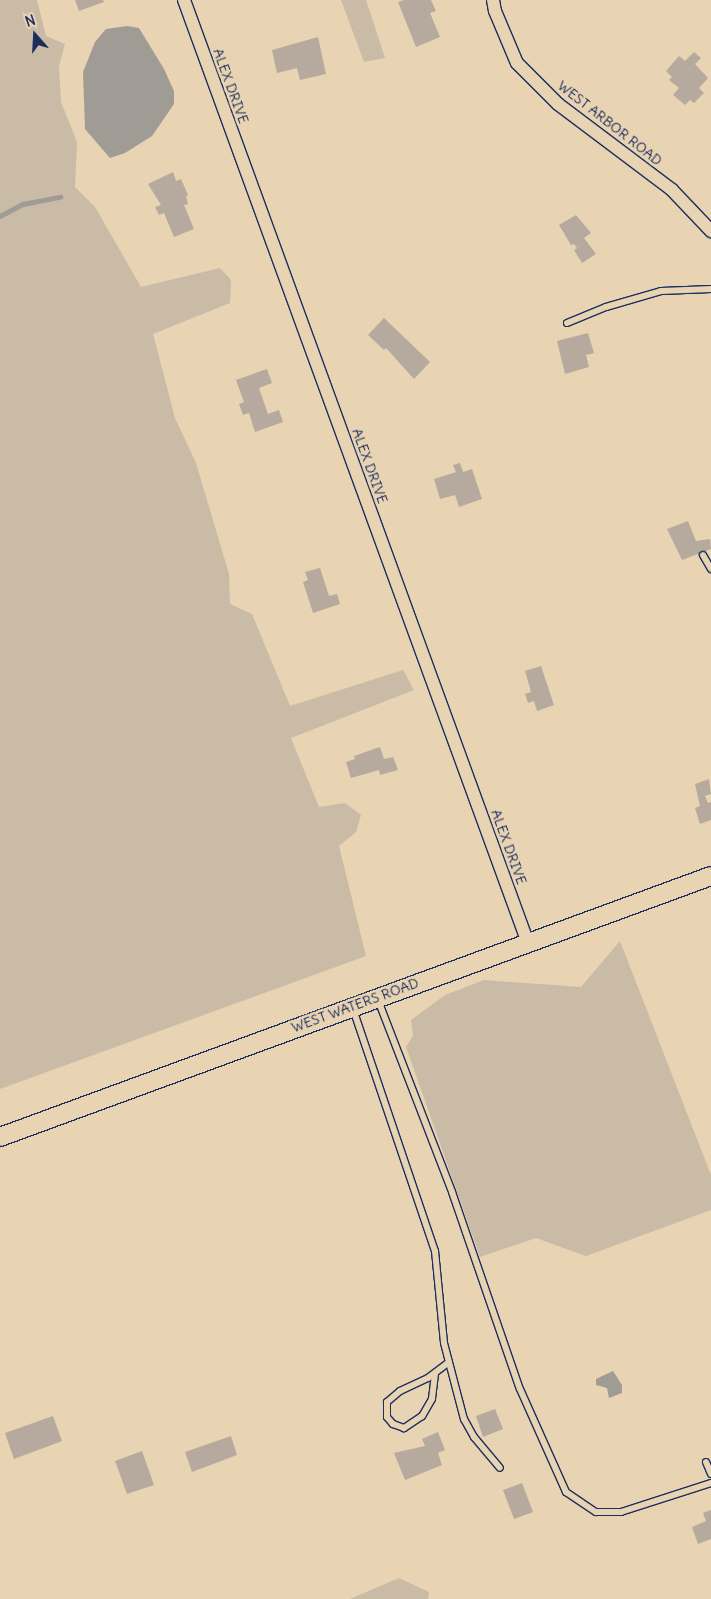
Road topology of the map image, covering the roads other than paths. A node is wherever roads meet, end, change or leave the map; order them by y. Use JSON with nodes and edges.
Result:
{"nodes":[{"id":1,"x":184,"y":0,"type":"edge"},
{"id":2,"x":493,"y":0,"type":"edge"},
{"id":3,"x":711,"y":231,"type":"edge"},
{"id":4,"x":711,"y":289,"type":"edge"},
{"id":5,"x":568,"y":323,"type":"dead end"},
{"id":6,"x":703,"y":555,"type":"dead end"},
{"id":7,"x":711,"y":570,"type":"edge"},
{"id":8,"x":711,"y":876,"type":"edge"},
{"id":9,"x":528,"y":943,"type":"junction"},
{"id":10,"x":376,"y":997,"type":"junction"},
{"id":11,"x":351,"y":1006,"type":"junction"},
{"id":12,"x":0,"y":1137,"type":"edge"},
{"id":13,"x":448,"y":1363,"type":"junction"},
{"id":14,"x":435,"y":1374,"type":"junction"},
{"id":15,"x":706,"y":1462,"type":"dead end"},
{"id":16,"x":500,"y":1468,"type":"dead end"},
{"id":17,"x":711,"y":1474,"type":"edge"},
{"id":18,"x":711,"y":1483,"type":"edge"}],
"edges":[{"from":1,"to":9,"type":"street","name":"ALEX DRIVE"},
{"from":2,"to":3,"type":"street","name":"WEST ARBOR ROAD"},
{"from":4,"to":5,"type":"lane"},
{"from":6,"to":7,"type":"lane"},
{"from":8,"to":9,"type":"street","name":"WEST WATERS ROAD"},
{"from":9,"to":10,"type":"street","name":"WEST WATERS ROAD"},
{"from":10,"to":11,"type":"street","name":"WEST WATERS ROAD"},
{"from":10,"to":18,"type":"lane"},
{"from":11,"to":12,"type":"street","name":"WEST WATERS ROAD"},
{"from":11,"to":13,"type":"lane"},
{"from":13,"to":14,"type":"lane"},
{"from":13,"to":16,"type":"lane"},
{"from":14,"to":14,"type":"lane"},
{"from":15,"to":17,"type":"lane"}]}
